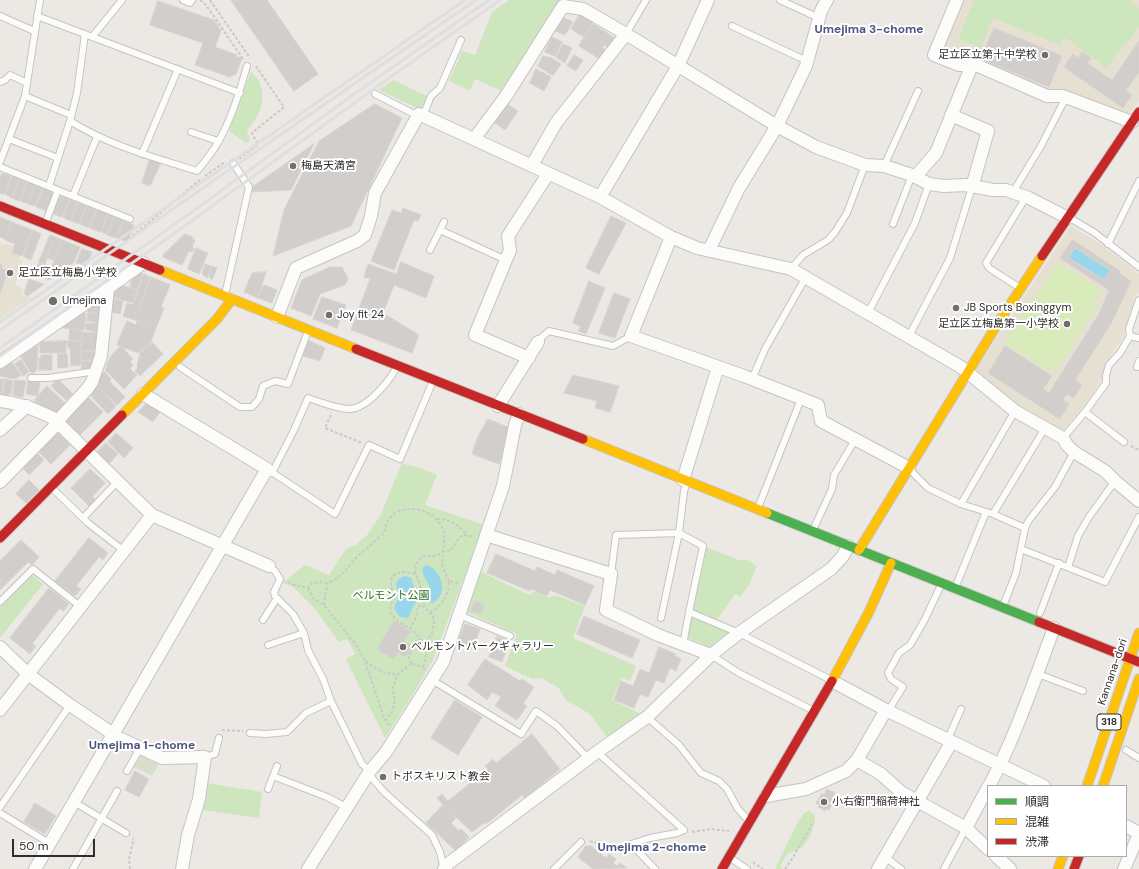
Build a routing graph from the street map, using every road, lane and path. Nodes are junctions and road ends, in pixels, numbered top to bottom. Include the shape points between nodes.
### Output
1 (40, 0) edge
2 (122, 0) edge
3 (183, 0) edge
4 (192, 0) edge
5 (200, 0) edge
6 (646, 0) edge
7 (708, 0) edge
8 (780, 0) edge
9 (827, 0) edge
10 (957, 0) edge
11 (0, 16) edge
12 (37, 16) junction
13 (819, 18) junction
14 (732, 26) dead end
15 (34, 31) junction
16 (626, 34) junction
17 (88, 36) junction
18 (461, 40) dead end
19 (807, 61) junction
20 (972, 65) junction
21 (247, 66) joint
22 (678, 66) junction
23 (178, 69) junction
24 (0, 82) edge
25 (27, 83) junction
26 (918, 91) dead end
27 (240, 93) junction
28 (375, 94) dead end
29 (25, 96) junction
30 (1066, 97) junction
31 (951, 115) junction
32 (421, 116) junction
33 (1136, 117) edge
34 (70, 118) junction
35 (777, 126) junction
36 (191, 132) dead end
37 (97, 137) junction
38 (9, 139) junction
39 (474, 139) junction
40 (218, 141) junction
41 (142, 154) junction
42 (58, 158) junction
43 (0, 162) edge
44 (233, 163) dead end
45 (865, 165) junction
46 (532, 166) junction
47 (884, 166) junction
48 (0, 167) edge
49 (548, 174) junction
50 (914, 176) junction
51 (1139, 181) edge
52 (929, 184) junction
53 (49, 186) junction
54 (972, 187) junction
55 (58, 190) junction
56 (1013, 192) junction
57 (73, 196) junction
58 (600, 197) junction
59 (1026, 197) junction
60 (0, 206) edge
61 (1068, 218) junction
62 (130, 219) dead end
63 (444, 222) dead end
64 (45, 224) junction
65 (893, 224) dead end
66 (440, 230) junction
67 (671, 238) junction
68 (1108, 244) junction
69 (430, 250) dead end
70 (709, 250) junction
71 (506, 260) junction
72 (143, 264) junction
73 (1139, 267) edge
74 (791, 269) junction
75 (806, 277) junction
76 (108, 288) junction
77 (1020, 288) junction
78 (228, 298) junction
79 (1139, 300) edge
80 (868, 313) junction
81 (277, 317) junction
82 (308, 330) junction
83 (630, 336) junction
84 (909, 336) junction
85 (1130, 336) junction
86 (1139, 338) edge
87 (538, 342) joint
88 (529, 358) junction
89 (0, 362) edge
90 (398, 366) junction
91 (718, 367) junction
92 (180, 368) dead end
93 (97, 371) junction
94 (968, 372) junction
95 (31, 378) dead end
96 (752, 379) junction
97 (433, 380) junction
98 (143, 394) junction
99 (801, 399) junction
100 (0, 401) edge
101 (27, 406) junction
102 (334, 406) junction
103 (498, 406) junction
104 (1015, 411) junction
105 (1085, 412) junction
106 (519, 414) junction
107 (58, 422) junction
108 (1045, 428) junction
109 (0, 430) edge
110 (1063, 438) junction
111 (855, 440) junction
112 (1124, 442) dead end
113 (369, 445) junction
114 (86, 451) junction
115 (1074, 452) junction
116 (909, 468) junction
117 (270, 471) junction
118 (118, 481) junction
119 (685, 481) junction
120 (1115, 481) junction
121 (0, 482) edge
122 (51, 487) junction
123 (1139, 501) edge
124 (961, 504) junction
125 (757, 510) junction
126 (986, 512) junction
127 (993, 514) junction
128 (152, 515) junction
129 (1139, 517) edge
130 (83, 518) junction
131 (436, 519) junction
132 (1025, 528) junction
133 (812, 532) junction
134 (679, 533) junction
135 (466, 534) junction
136 (481, 536) junction
137 (0, 538) edge
138 (222, 546) junction
139 (853, 548) junction
140 (1021, 549) junction
141 (124, 551) junction
142 (443, 552) junction
143 (891, 563) junction
144 (1059, 563) junction
145 (269, 566) joint
146 (1068, 567) junction
147 (415, 574) junction
148 (611, 574) junction
149 (449, 581) junction
150 (279, 582) junction
151 (327, 584) junction
152 (460, 584) dead end
153 (942, 584) junction
154 (308, 588) junction
155 (955, 589) junction
156 (277, 598) junction
157 (0, 602) edge
158 (424, 604) junction
159 (324, 605) junction
160 (81, 607) junction
161 (1002, 608) junction
162 (690, 612) junction
163 (430, 613) junction
164 (1040, 613) dead end
165 (459, 615) junction
166 (661, 618) dead end
167 (263, 620) dead end
168 (1054, 628) junction
169 (410, 629) junction
170 (304, 633) junction
171 (739, 633) junction
172 (1139, 633) edge
173 (510, 636) dead end
174 (419, 639) junction
175 (426, 644) junction
176 (268, 645) dead end
177 (683, 645) junction
178 (0, 647) edge
179 (711, 655) junction
180 (1135, 660) edge
181 (365, 661) junction
182 (412, 663) junction
183 (422, 668) junction
184 (28, 674) junction
185 (398, 674) junction
186 (1038, 674) junction
187 (430, 675) junction
188 (1139, 678) edge
189 (832, 681) junction
190 (1083, 691) dead end
191 (331, 701) junction
192 (70, 705) junction
193 (961, 709) dead end
194 (0, 710) edge
195 (887, 711) junction
196 (815, 712) junction
197 (647, 717) junction
198 (385, 721) junction
199 (391, 726) dead end
200 (250, 733) joint
201 (114, 735) junction
202 (219, 738) joint
203 (949, 742) junction
204 (140, 748) junction
205 (1126, 750) dead end
206 (592, 755) junction
207 (205, 757) junction
208 (1139, 758) edge
209 (857, 760) junction
210 (1000, 765) junction
211 (277, 766) dead end
212 (127, 771) dead end
213 (370, 771) junction
214 (273, 776) junction
215 (989, 785) edge
216 (1042, 785) edge
217 (1087, 785) edge
218 (1103, 785) edge
219 (268, 789) dead end
220 (987, 789) edge
221 (117, 791) dead end
222 (766, 796) junction
223 (918, 801) junction
224 (74, 802) junction
225 (0, 808) edge
226 (348, 808) junction
227 (0, 813) edge
228 (102, 818) junction
229 (814, 821) dead end
230 (750, 823) junction
231 (1127, 827) edge
232 (966, 828) junction
233 (684, 830) junction
234 (744, 832) junction
235 (126, 833) joint
236 (1138, 839) edge
237 (581, 842) joint
238 (49, 844) junction
239 (631, 844) junction
240 (987, 847) edge
241 (729, 857) junction
242 (885, 857) junction
243 (1063, 857) edge
244 (1079, 857) edge
245 (998, 860) edge
246 (35, 869) edge
247 (73, 869) edge
248 (130, 869) edge
249 (182, 869) edge
250 (308, 869) edge
251 (444, 869) edge
252 (554, 869) edge
253 (655, 869) edge
254 (722, 869) edge
255 (747, 869) edge
256 (784, 869) edge
257 (878, 869) edge
258 (901, 869) edge
259 (944, 869) edge
260 (1010, 869) edge
261 (1058, 869) edge
262 (1074, 869) edge
263 (1124, 869) edge

1 - 12 lane
2 - 17 lane
3 - 4 lane via 190,3
5 - 21 path
6 - 16 lane
7 - 22 street
8 - 13 lane
9 - 13 street
10 - 20 street via 934,55 960,65
11 - 15 lane
12 - 15 lane
12 - 17 lane
13 - 19 street
14 - 19 lane
15 - 25 lane
16 - 22 street
16 - 39 street via 583,9 563,6 506,96
16 - 46 street via 556,123
17 - 23 lane
17 - 34 lane
18 - 32 lane via 440,88 431,96
19 - 35 street
20 - 30 street via 1047,96
20 - 31 street
21 - 27 lane
22 - 35 street
22 - 58 street
23 - 27 lane
23 - 41 lane
24 - 25 lane via 10,75
25 - 29 lane
26 - 47 lane
27 - 40 lane
28 - 32 lane
29 - 34 lane
29 - 38 lane
30 - 33 street
30 - 56 lane via 1041,146
31 - 50 street via 936,153
31 - 54 street via 988,131
32 - 39 street
32 - 81 street via 375,193 365,235 296,268
33 - 61 street
34 - 37 lane
34 - 42 lane
35 - 45 street via 816,147
35 - 70 street via 739,188
36 - 40 lane
37 - 41 lane
37 - 57 lane
38 - 42 lane
38 - 43 lane
39 - 46 street
40 - 41 lane via 197,171
42 - 53 lane
44 - 78 lane via 249,187
45 - 47 street
45 - 74 lane via 847,213 835,232 828,240 803,255
46 - 49 street
47 - 50 street
48 - 53 lane
49 - 58 street
49 - 71 street via 508,236 510,250
50 - 52 street
50 - 65 lane
51 - 68 lane
52 - 54 street
52 - 80 lane via 915,223
53 - 55 lane
54 - 56 street
54 - 84 lane via 950,258
55 - 57 lane
55 - 64 lane
56 - 59 street
57 - 62 lane
58 - 67 street
59 - 61 street
59 - 77 lane via 986,263 989,268
60 - 64 street
61 - 68 lane via 1096,233
61 - 77 street
63 - 66 lane
64 - 72 street
66 - 69 lane
66 - 71 lane
67 - 70 street
67 - 83 street
68 - 73 lane
70 - 74 street
71 - 88 street via 475,335
72 - 76 street
72 - 78 street
74 - 75 street
75 - 80 street
75 - 96 lane via 765,349
76 - 89 street
76 - 93 street
77 - 94 street
78 - 81 street
78 - 98 street via 217,319
79 - 85 lane via 1129,329
80 - 84 street
81 - 82 street
82 - 90 street
82 - 92 lane via 288,384 275,381 263,386 259,399 252,406 240,407
83 - 87 lane via 613,346 549,331
83 - 91 street
84 - 94 street
85 - 86 lane
85 - 105 lane via 1109,365 1106,383
87 - 88 street
88 - 103 street
90 - 97 street
90 - 102 lane via 372,398 351,409
91 - 96 street
91 - 119 street
93 - 95 lane
93 - 107 street via 88,389
94 - 104 street
94 - 116 street
96 - 99 street
97 - 103 street
97 - 113 lane via 400,459
98 - 114 street
98 - 117 street
99 - 111 street via 818,405 821,421
99 - 125 lane
100 - 101 street
101 - 107 street
101 - 109 street
102 - 113 path via 326,428
102 - 117 lane via 308,398 294,430
103 - 106 street
104 - 108 street
104 - 124 lane
105 - 110 lane
105 - 112 lane
106 - 119 street
106 - 136 street via 503,486
107 - 114 street
107 - 121 street
108 - 110 street
108 - 127 lane
110 - 115 street
111 - 116 street
111 - 133 lane via 834,475 832,489
113 - 117 lane via 335,514
114 - 118 street
114 - 122 street
115 - 120 street via 1105,471
115 - 132 lane via 1055,487
116 - 124 lane via 928,488
116 - 139 street
117 - 138 street
118 - 128 street
118 - 130 lane
119 - 125 street
119 - 134 lane
120 - 123 street
120 - 146 lane via 1089,516 1078,536
122 - 130 lane
122 - 137 street
124 - 126 lane
125 - 133 street
126 - 127 lane
126 - 155 lane
127 - 132 lane
128 - 138 street
128 - 141 street
129 - 146 lane via 1105,582
130 - 141 lane
131 - 135 path via 451,521
131 - 142 path via 444,533
131 - 151 path via 426,512 412,508 398,512 388,520 383,534 343,573
132 - 140 lane
133 - 139 street
134 - 148 lane via 616,535
134 - 162 lane via 703,546
134 - 166 lane
135 - 136 path
135 - 142 path via 460,537 449,551
136 - 148 street
136 - 165 street
138 - 145 street
138 - 201 street
139 - 143 street
139 - 171 street via 831,569
140 - 144 lane
140 - 161 lane via 1016,573
141 - 160 street
142 - 147 path via 437,556 425,556 420,559 416,564
142 - 149 path via 442,566
143 - 153 street
143 - 189 street
144 - 146 lane
144 - 164 lane
145 - 150 lane via 275,571
147 - 158 path
147 - 169 path via 400,572 394,577 391,585 394,594 390,607 393,616
148 - 177 street via 606,610
149 - 152 path
149 - 163 path via 445,599
150 - 154 path
150 - 156 lane via 274,592
151 - 154 path via 312,583
151 - 159 path
153 - 155 street
153 - 195 lane via 910,644 899,653 888,672 891,679 903,687
154 - 159 path via 313,598
155 - 161 street
156 - 167 lane
156 - 170 lane via 293,614
157 - 160 lane via 33,569
158 - 163 path
158 - 169 path via 418,606
159 - 181 path via 348,634
160 - 184 street
161 - 168 street
162 - 171 lane
162 - 177 lane
163 - 175 path via 433,616 433,628
165 - 173 lane
165 - 187 street via 443,662
168 - 180 street
168 - 186 street
169 - 174 path
170 - 176 lane
170 - 191 lane via 308,650
171 - 179 street
171 - 189 lane
172 - 180 street, Kannana-dori / 318
174 - 175 path
174 - 182 path via 409,655
175 - 183 path
177 - 179 street
178 - 184 street
179 - 196 lane via 739,673
179 - 197 street
180 - 217 street, Kannana-dori / 318
181 - 185 path via 386,674
181 - 198 path
182 - 183 path
182 - 185 path
183 - 187 path
184 - 192 street
184 - 194 street
185 - 198 path via 392,689 395,700 393,710
186 - 190 lane
186 - 210 street
187 - 206 lane via 521,734 536,711
187 - 213 street via 386,752
188 - 218 street, 318
189 - 195 street
189 - 196 street
191 - 200 lane via 306,713 287,732
191 - 213 lane via 362,764
192 - 201 street
192 - 225 lane
193 - 203 lane
195 - 203 street
195 - 209 street
196 - 222 street
197 - 206 street
197 - 230 lane via 679,745 701,773 719,781 726,788
198 - 199 path
200 - 202 path via 241,730 221,730
201 - 204 street
201 - 224 street
202 - 207 lane via 215,754
203 - 210 street
203 - 223 street
204 - 207 street via 162,758
204 - 212 lane
205 - 208 lane
206 - 233 lane
206 - 251 street
207 - 249 street via 199,799 188,835
209 - 222 street via 846,771 806,789
209 - 223 street via 881,774 901,792
210 - 215 street
210 - 216 street
211 - 214 lane
213 - 226 street
213 - 251 lane via 372,778 384,792 432,835
214 - 219 lane
214 - 226 lane
220 - 232 street
221 - 228 lane
222 - 230 street
223 - 232 street
223 - 242 street
224 - 228 lane
224 - 238 street
226 - 250 street
227 - 238 lane
228 - 235 lane
228 - 247 lane
229 - 256 path
230 - 234 street
231 - 236 street
232 - 240 street
232 - 259 lane
233 - 234 path
233 - 239 lane
234 - 241 street
235 - 248 path via 132,836 133,842 129,859
236 - 263 street
237 - 239 path via 584,839 595,843 599,841 616,849
237 - 252 lane
238 - 246 street
239 - 253 lane
241 - 254 street
241 - 255 lane
242 - 257 street
242 - 258 lane
243 - 261 street
244 - 262 street
245 - 260 street

